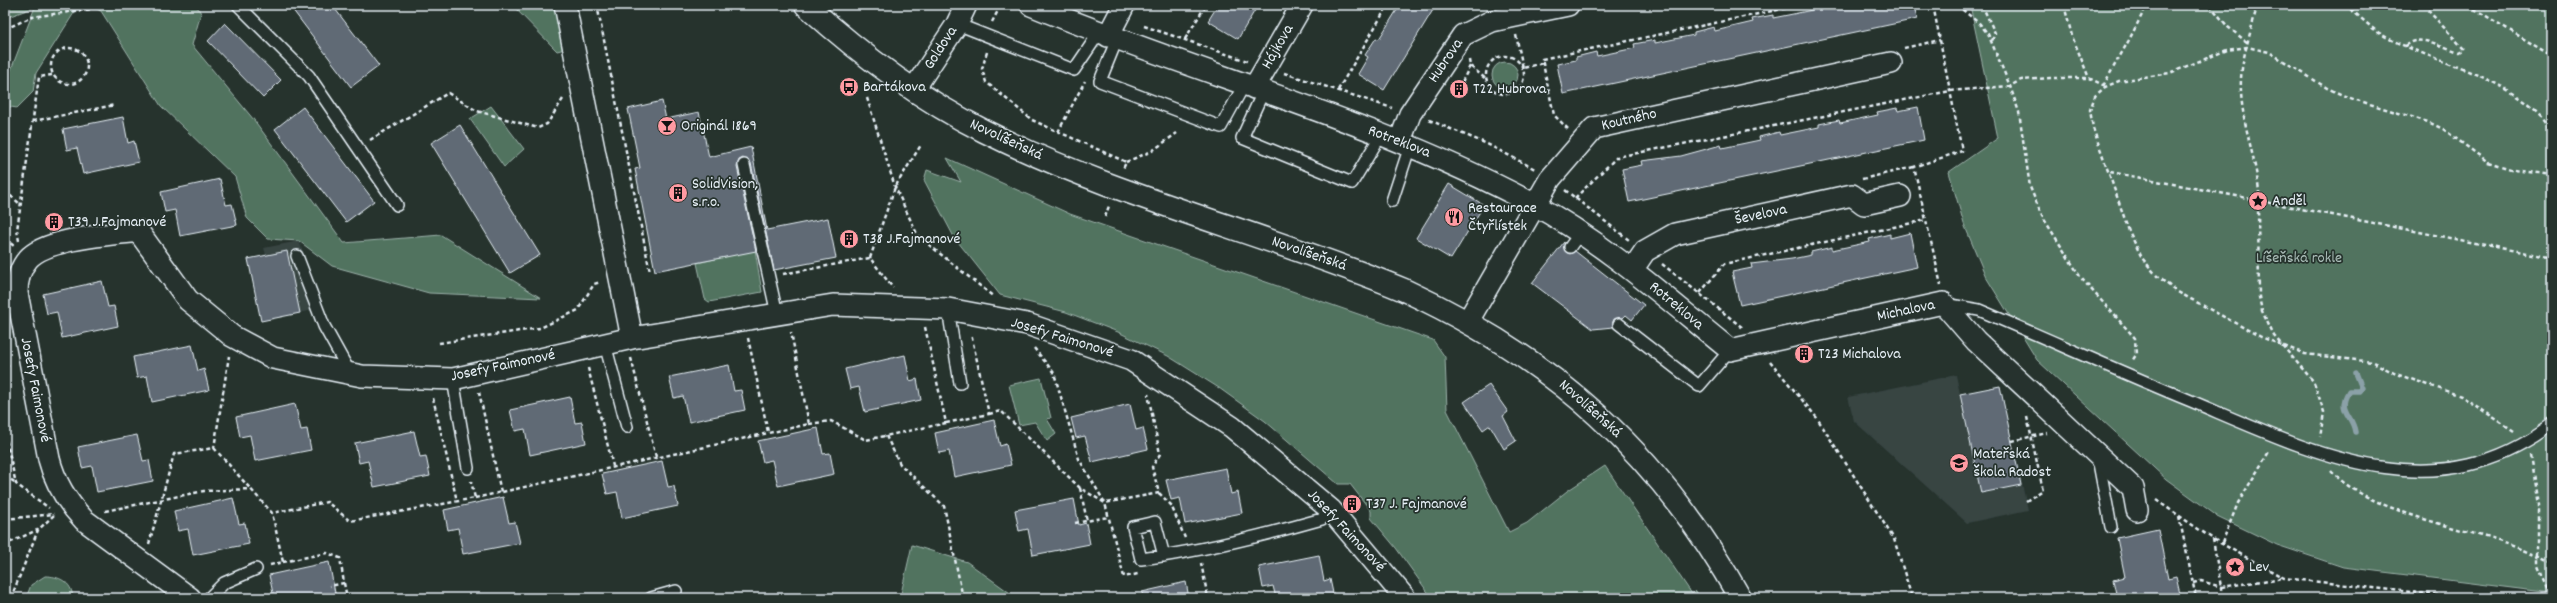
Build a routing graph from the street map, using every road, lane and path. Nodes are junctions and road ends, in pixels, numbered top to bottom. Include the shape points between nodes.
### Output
1 (238, 5) edge
2 (565, 5) edge
3 (596, 5) edge
4 (806, 5) edge
5 (966, 5) edge
6 (1031, 5) edge
7 (1124, 5) edge
8 (1206, 5) edge
9 (1302, 5) edge
10 (1388, 5) edge
11 (1568, 5) edge
12 (1801, 5) edge
13 (1933, 5) edge
14 (1957, 5) edge
15 (1982, 5) edge
16 (2064, 5) edge
17 (2147, 5) edge
18 (2210, 5) edge
19 (2255, 5) edge
20 (2259, 5) edge
21 (2345, 5) edge
22 (2423, 5) edge
23 (2468, 5) edge
24 (91, 9) dead end
25 (2255, 14) junction
26 (1512, 17) junction
27 (957, 24) junction
28 (5, 29) edge
29 (1108, 36) junction
30 (1185, 39) dead end
31 (1991, 41) junction
32 (2248, 43) junction
33 (2405, 46) junction
34 (2247, 47) junction
35 (982, 49) dead end
36 (2552, 56) edge
37 (1891, 62) dead end
38 (1543, 64) junction
39 (1470, 66) dead end
40 (1523, 68) junction
41 (52, 75) junction
42 (1086, 77) dead end
43 (2089, 78) junction
44 (1462, 82) dead end
45 (580, 85) junction
46 (2103, 85) junction
47 (2010, 86) junction
48 (1254, 88) junction
49 (914, 89) junction
50 (1338, 90) dead end
51 (1950, 91) junction
52 (2099, 91) junction
53 (867, 98) dead end
54 (115, 105) dead end
55 (1014, 105) dead end
56 (33, 122) junction
57 (1570, 130) dead end
58 (2552, 131) edge
59 (1058, 132) dead end
60 (1177, 133) dead end
61 (1397, 141) junction
62 (921, 145) dead end
63 (359, 149) junction
64 (1126, 162) dead end
65 (744, 165) dead end
66 (2110, 172) junction
67 (2552, 175) edge
68 (895, 187) junction
69 (5, 191) edge
70 (2259, 193) junction
71 (1900, 196) dead end
72 (1576, 198) dead end
73 (2252, 200) junction
74 (1392, 201) dead end
75 (2266, 202) junction
76 (21, 204) junction
77 (397, 205) dead end
78 (1535, 205) junction
79 (2258, 207) junction
80 (1926, 220) junction
81 (19, 243) dead end
82 (297, 256) dead end
83 (870, 258) junction
84 (2552, 258) edge
85 (1632, 270) junction
86 (650, 272) dead end
87 (619, 277) junction
88 (769, 277) junction
89 (1700, 293) dead end
90 (1943, 303) junction
91 (907, 308) junction
92 (777, 314) junction
93 (948, 316) junction
94 (989, 317) junction
95 (1468, 321) junction
96 (1618, 324) dead end
97 (791, 331) dead end
98 (232, 336) junction
99 (747, 336) dead end
100 (632, 338) junction
101 (439, 343) dead end
102 (605, 344) junction
103 (1756, 344) junction
104 (1037, 345) dead end
105 (2285, 348) junction
106 (1730, 350) junction
107 (586, 361) dead end
108 (2123, 373) junction
109 (356, 375) junction
110 (960, 383) dead end
111 (454, 385) junction
112 (1153, 392) dead end
113 (989, 414) dead end
114 (2027, 414) dead end
115 (809, 424) junction
116 (2552, 425) edge
117 (627, 427) dead end
118 (2070, 428) junction
119 (768, 432) junction
120 (5, 434) edge
121 (886, 436) junction
122 (2032, 437) junction
123 (2012, 441) dead end
124 (2526, 444) junction
125 (2274, 445) dead end
126 (214, 448) junction
127 (2097, 454) junction
128 (2318, 454) junction
129 (2532, 459) dead end
130 (613, 466) junction
131 (468, 468) joint
132 (5, 476) edge
133 (16, 484) junction
134 (1080, 488) junction
135 (250, 489) junction
136 (501, 492) junction
137 (1159, 494) junction
138 (475, 498) junction
139 (160, 500) junction
140 (457, 501) junction
141 (2026, 501) dead end
142 (1105, 503) junction
143 (2145, 504) joint
144 (63, 510) junction
145 (1331, 510) junction
146 (104, 511) dead end
147 (272, 513) junction
148 (2179, 515) junction
149 (1108, 517) dead end
150 (5, 520) edge
151 (1087, 521) junction
152 (1075, 523) dead end
153 (2111, 527) dead end
154 (38, 530) junction
155 (2213, 539) junction
156 (2222, 543) junction
157 (148, 552) dead end
158 (1190, 552) junction
159 (5, 555) edge
160 (1164, 556) dead end
161 (2537, 557) junction
162 (283, 562) junction
163 (2552, 564) edge
164 (256, 569) joint
165 (2284, 578) junction
166 (344, 583) junction
167 (2193, 583) junction
168 (330, 586) dead end
169 (2221, 587) junction
170 (676, 591) dead end
171 (11, 598) edge
172 (190, 598) edge
173 (209, 598) edge
174 (347, 598) edge
175 (651, 598) edge
176 (963, 598) edge
177 (1405, 598) edge
178 (1740, 598) edge
179 (1912, 598) edge
180 (2196, 598) edge
181 (2222, 598) edge
182 (2464, 598) edge
183 (2552, 598) edge

1 - 63 lane via 309,76
2 - 45 street
3 - 86 path
4 - 49 street, Novolíšeňská
5 - 27 street, Goldova
6 - 29 street, Rotreklova
7 - 29 street
8 - 30 path
9 - 48 street, Hájkova
10 - 50 path
11 - 26 street, Hubrova
12 - 38 path via 1542,59
13 - 51 path
14 - 31 path via 1980,24
15 - 31 path via 1995,33
16 - 43 path via 2072,36
17 - 46 path
18 - 32 path via 2228,27
19 - 25 path
20 - 25 path
21 - 33 path via 2385,37
22 - 33 path via 2464,49 2459,52 2417,39
23 - 36 path
24 - 28 path via 32,17
25 - 32 path
26 - 40 path
26 - 61 street, Hubrova via 1492,21 1463,35 1410,114
27 - 29 lane via 1074,70
27 - 49 street, Goldova
29 - 48 street, Rotreklova
29 - 48 lane via 1100,82 1221,127
31 - 47 path
32 - 34 path
33 - 58 path via 2498,86 2541,115
34 - 52 path via 2227,50 2170,73 2118,81
34 - 67 path via 2269,52 2327,88 2347,97 2443,129 2488,162 2514,170
34 - 70 path via 2240,78 2241,96
35 - 55 path via 988,52 982,69 986,82
37 - 78 street, Koutného via 1594,128 1550,179
38 - 40 path
38 - 57 path via 1554,115
39 - 44 path
40 - 40 path via 1524,80 1512,93 1499,93 1487,80 1488,68 1496,58 1508,56 1520,62
41 - 41 path via 62,84 76,84 84,78 88,62 81,51 70,47 58,51 51,62
41 - 56 path via 39,77
42 - 59 path
43 - 46 path
43 - 47 path via 2021,80
45 - 63 path via 568,91 543,127 531,128 477,111 448,93 381,132
45 - 87 street
46 - 52 path
47 - 51 path
47 - 108 path via 2019,112 2030,187 2042,216 2081,278 2135,338 2136,356
48 - 61 street, Rotreklova
48 - 61 lane via 1242,138 1352,183
49 - 95 street, Novolíšeňská via 960,118 1029,152 1115,186 1368,275
51 - 72 path via 1617,157
51 - 80 path via 1962,151 1914,167
52 - 66 path via 2090,110 2090,118
53 - 68 path
54 - 56 path
56 - 76 path
60 - 64 path via 1152,151
61 - 74 lane
61 - 78 street, Rotreklova via 1455,164
62 - 68 path
63 - 77 lane
65 - 88 lane
66 - 73 path
66 - 105 path via 2134,244 2158,276 2191,301
68 - 83 path
68 - 94 path via 918,236 994,297
69 - 76 path
70 - 73 path
70 - 75 path via 2264,196
71 - 85 street, Ševelova via 1864,204 1852,195 1675,234 1645,251
73 - 79 path
75 - 79 path
75 - 84 path
76 - 81 path via 17,230
78 - 85 street, Rotreklova via 1575,240
78 - 95 street, Koutného
79 - 105 path via 2259,297 2269,326
80 - 89 path via 1724,264
80 - 90 path via 1944,295
82 - 109 lane via 324,326
83 - 88 path
83 - 91 path
85 - 106 street, Rotreklova
87 - 100 street
87 - 101 path via 594,284 578,310 540,328
88 - 92 lane
90 - 103 street, Michalova
90 - 108 lane via 1979,310
90 - 118 street, Michalova via 1976,341
91 - 92 street, Josefy Faimonové via 833,304
91 - 93 street, Josefy Faimonové
92 - 100 street, Josefy Faimonové
93 - 94 street, Josefy Faimonové
93 - 110 lane
93 - 121 path via 923,321 946,423
94 - 145 street, Josefy Faimonové via 1027,324 1131,360 1232,427
95 - 178 street, Novolíšeňská via 1562,382 1620,436 1685,512
96 - 106 lane via 1699,386
97 - 115 path
98 - 109 street, Josefy Faimonové via 273,358
98 - 126 path
98 - 144 street, Josefy Faimonové via 188,300 138,231 49,247 29,258 20,271 17,282 20,312 52,471
99 - 119 path
100 - 102 street, Josefy Faimonové
102 - 111 street, Josefy Faimonové
102 - 117 lane
103 - 106 street, Michalova
103 - 179 path via 1817,418 1894,539
104 - 142 path via 1030,343 1054,373 1078,459
105 - 124 path via 2322,357 2372,362 2396,374 2442,388 2481,407 2509,426
105 - 128 path via 2314,382 2320,395 2324,412
107 - 130 path
108 - 128 lane
109 - 111 street, Josefy Faimonové
111 - 131 lane
111 - 136 path via 478,385
111 - 140 path via 432,392
112 - 137 path via 1146,388 1160,454 1152,467
113 - 134 path via 1001,411
114 - 122 path
115 - 119 path
115 - 121 path via 831,421 866,440
116 - 124 lane
118 - 122 path
118 - 127 street, Michalova
119 - 130 path
120 - 133 path
121 - 176 path via 900,464 944,506
122 - 123 path
122 - 141 path via 2043,490
124 - 128 lane via 2469,465 2421,471 2384,468
125 - 156 path via 2264,456 2238,503
126 - 135 path
126 - 139 path via 174,454
127 - 143 street, Michalova via 2133,488
127 - 153 lane
128 - 161 path via 2335,476 2364,494 2399,510 2511,545
129 - 161 path via 2538,506
130 - 136 path via 554,482
131 - 138 path
132 - 133 path
133 - 144 path
134 - 142 path
134 - 151 path
135 - 139 path via 204,491
135 - 147 path
136 - 138 path
137 - 142 path
137 - 158 path via 1171,505
138 - 140 path
139 - 146 path
139 - 157 path
140 - 147 path via 350,521 327,502
143 - 148 path
144 - 150 path
144 - 154 path
144 - 172 street, Josefy Faimonové via 84,520
145 - 158 lane via 1322,519 1236,543
145 - 177 street, Josefy Faimonové
147 - 162 path
148 - 155 path
148 - 167 path
149 - 151 path
151 - 152 path
154 - 159 path via 9,543
154 - 171 path
155 - 156 path
155 - 169 path
156 - 165 path
158 - 160 lane
161 - 163 path
161 - 183 path via 2538,566
162 - 164 path
162 - 166 path via 328,553 340,558
164 - 173 lane via 224,583
165 - 169 path
165 - 182 path
166 - 168 path
166 - 174 path
167 - 169 path via 2201,581
167 - 180 path
169 - 181 path
170 - 175 lane

